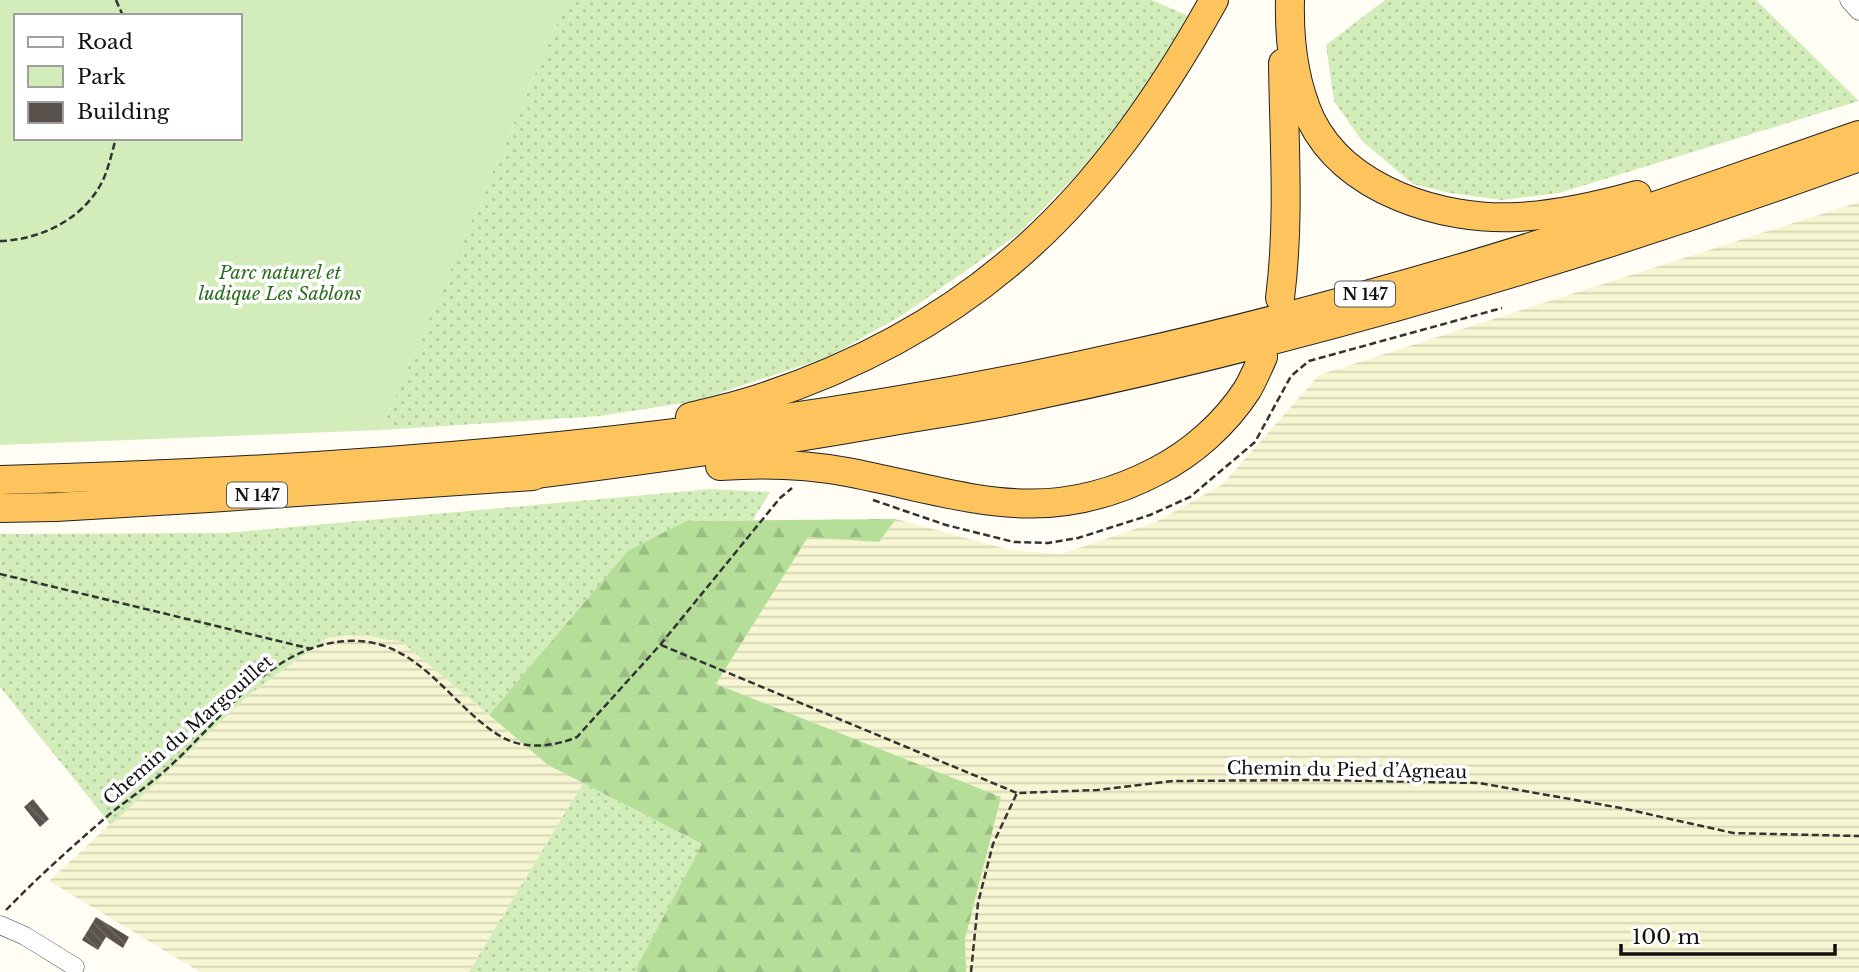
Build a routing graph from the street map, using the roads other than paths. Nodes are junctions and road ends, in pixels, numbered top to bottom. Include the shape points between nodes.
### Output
1 (1214, 0) edge
2 (1281, 0) edge
3 (1290, 0) edge
4 (1849, 0) edge
5 (1859, 11) edge
6 (1859, 134) edge
7 (1859, 157) edge
8 (1280, 298) dead end
9 (1263, 357) dead end
10 (511, 464) junction
11 (0, 480) edge
12 (0, 508) edge
13 (0, 925) edge
14 (75, 967) dead end

1 - 10 highway via 1148,109 1112,157 1068,208 982,287 881,349 824,375 760,399 684,419 572,437
2 - 8 highway via 1287,212
3 - 6 highway via 1293,57 1301,92 1327,143 1374,185 1436,210 1515,217 1558,213
4 - 5 street
6 - 10 highway, N 147 via 1451,271 1128,355
7 - 10 highway, N 147 via 1564,258 1283,338 1137,374 1018,399 657,459
9 - 10 highway via 1248,389 1196,446 1168,466 1121,488 1060,503 985,502 802,466 750,464 617,474
10 - 11 highway, N 147
10 - 12 highway, N 147 via 195,499
13 - 14 street

